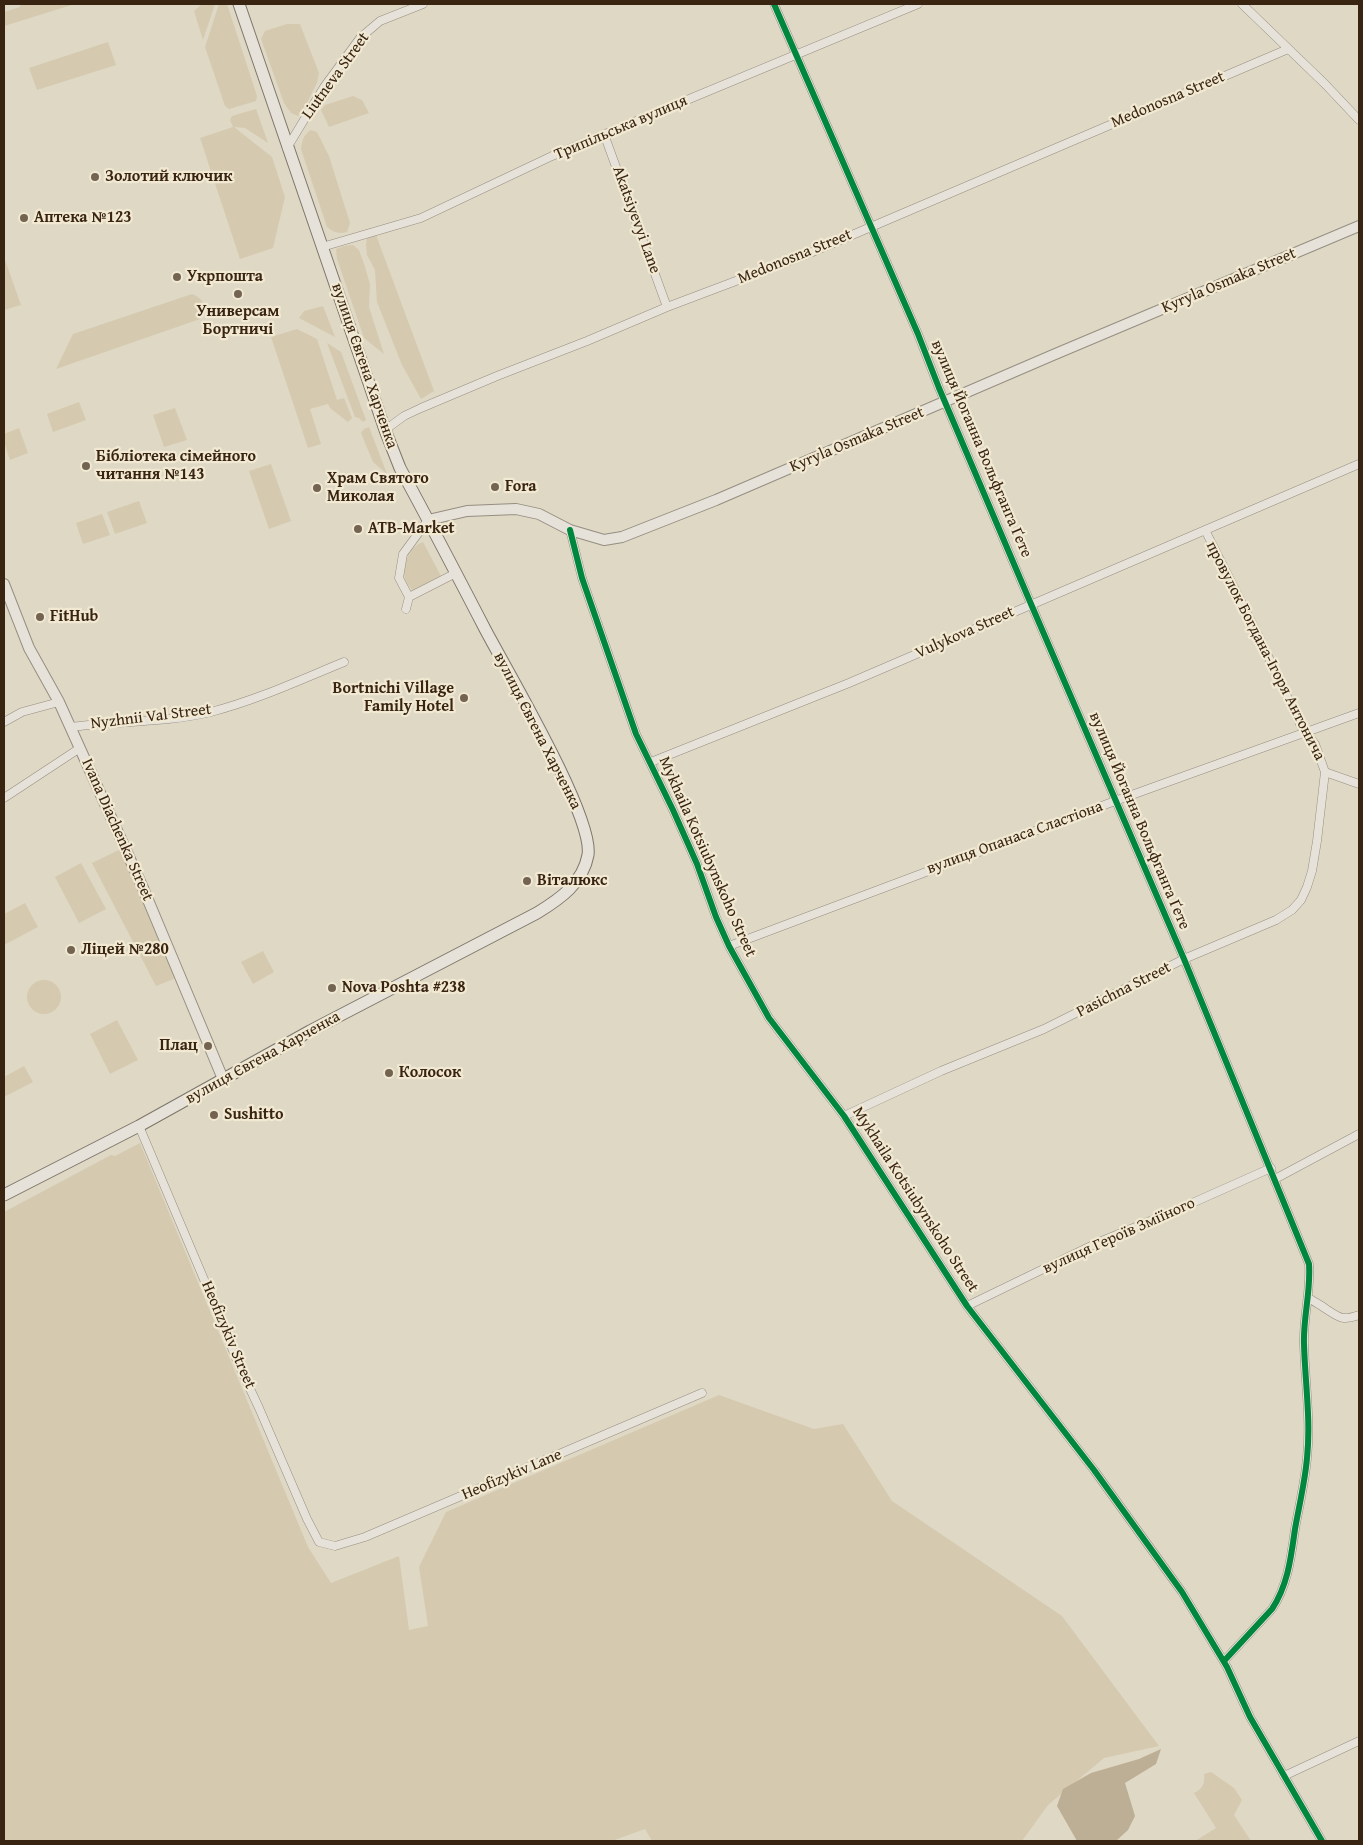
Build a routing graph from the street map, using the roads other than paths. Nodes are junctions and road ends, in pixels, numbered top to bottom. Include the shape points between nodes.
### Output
1 (239, 4) edge
2 (422, 4) edge
3 (774, 4) edge
4 (918, 4) edge
5 (1242, 4) edge
6 (1288, 49) junction
7 (796, 55) junction
8 (1359, 120) edge
9 (604, 134) junction
10 (287, 148) junction
11 (1359, 226) edge
12 (871, 227) junction
13 (322, 247) junction
14 (667, 307) junction
15 (946, 403) junction
16 (385, 430) junction
17 (1359, 464) edge
18 (428, 520) junction
19 (570, 530) junction
20 (1205, 530) junction
21 (456, 573) junction
22 (4, 584) edge
23 (409, 597) junction
24 (1031, 604) junction
25 (406, 609) dead end
26 (344, 662) dead end
27 (59, 702) junction
28 (1359, 713) edge
29 (4, 722) edge
30 (70, 727) junction
31 (1307, 732) junction
32 (80, 748) junction
33 (650, 762) junction
34 (1325, 772) junction
35 (1359, 784) edge
36 (4, 798) edge
37 (1115, 801) junction
38 (729, 946) junction
39 (1184, 959) junction
40 (223, 1079) junction
41 (844, 1116) junction
42 (138, 1126) junction
43 (1359, 1134) edge
44 (1271, 1168) junction
45 (1276, 1179) junction
46 (4, 1196) edge
47 (1309, 1298) junction
48 (967, 1306) junction
49 (1359, 1314) edge
50 (702, 1393) dead end
51 (320, 1542) joint
52 (1224, 1661) junction
53 (1359, 1741) edge
54 (1284, 1776) junction
55 (1322, 1841) edge

1 - 10 main road, вулиця Євгена Харченка
2 - 10 street, Liutneva Street via 380,21 360,38 324,87
3 - 7 street, вулиця Йоганна Вольфганга Ґете
4 - 7 street, Трипільська вулиця
5 - 6 street
6 - 8 street
6 - 12 street, Medonosna Street
7 - 9 street, Трипільська вулиця
7 - 12 street, вулиця Йоганна Вольфганга Ґете
9 - 13 street, Трипільська вулиця via 421,218
9 - 14 street, Akatsiyevyi Lane
10 - 13 main road, вулиця Євгена Харченка
11 - 15 street, Kyryla Osmaka Street
12 - 14 street, Medonosna Street
12 - 15 street, вулиця Йоганна Вольфганга Ґете
13 - 16 main road, вулиця Євгена Харченка
14 - 16 street, Medonosna Street via 421,408
15 - 19 street, Kyryla Osmaka Street via 622,537 604,540
15 - 24 street, вулиця Йоганна Вольфганга Ґете
16 - 18 main road, вулиця Євгена Харченка via 400,468
17 - 20 street, Vulykova Street
18 - 19 street, Kyryla Osmaka Street via 467,511 516,509 539,514
18 - 21 main road, вулиця Євгена Харченка
18 - 23 street via 403,554 399,578
19 - 33 street, Mykhaila Kotsiubynskoho Street via 582,578 636,734
20 - 24 street, Vulykova Street
20 - 31 street, провулок Богдана-Ігоря Антонича via 1301,726
21 - 23 street
21 - 40 main road, вулиця Євгена Харченка via 559,768 582,822 588,840 588,855 579,876 570,890 537,913
22 - 27 street, Ivana Diachenka Street via 29,648
23 - 25 street
24 - 33 street, Vulykova Street via 849,683
24 - 37 street, вулиця Йоганна Вольфганга Ґете
26 - 30 street, Nyzhnii Val Street via 274,691 210,712
27 - 29 street via 22,712
27 - 30 street, Ivana Diachenka Street
28 - 31 street, вулиця Опанаса Сластіона
30 - 32 street, Ivana Diachenka Street
31 - 34 street, провулок Богдана-Ігоря Антонича
31 - 37 street, вулиця Опанаса Сластіона
32 - 36 street
32 - 40 street, Ivana Diachenka Street
33 - 38 street, Mykhaila Kotsiubynskoho Street via 697,864
34 - 35 street
34 - 39 street, Pasichna Street via 1312,871 1301,900 1276,920
37 - 38 street, вулиця Опанаса Сластіона
37 - 39 street, вулиця Йоганна Вольфганга Ґете
38 - 41 street, Mykhaila Kotsiubynskoho Street via 769,1018
39 - 41 street, Pasichna Street via 1044,1029 941,1071
39 - 44 street, вулиця Йоганна Вольфганга Ґете
40 - 42 main road, вулиця Євгена Харченка
41 - 48 street, Mykhaila Kotsiubynskoho Street
42 - 46 main road, вулиця Євгена Харченка
42 - 51 street, Heofizykiv Street via 306,1519
43 - 45 street
44 - 45 street, вулиця Йоганна Вольфганга Ґете
44 - 48 street, вулиця Героїв Зміїного via 1097,1243
45 - 47 street, вулиця Йоганна Вольфганга Ґете via 1309,1264
47 - 49 street via 1342,1319
47 - 52 street, вулиця Йоганна Вольфганга Ґете via 1304,1327 1307,1458 1286,1581 1272,1609
48 - 52 street, Mykhaila Kotsiubynskoho Street via 1105,1485 1182,1592
50 - 51 street, Heofizykiv Lane via 365,1537 335,1546
52 - 54 street, Mykhaila Kotsiubynskoho Street via 1250,1718
53 - 54 street
54 - 55 street, Mykhaila Kotsiubynskoho Street

